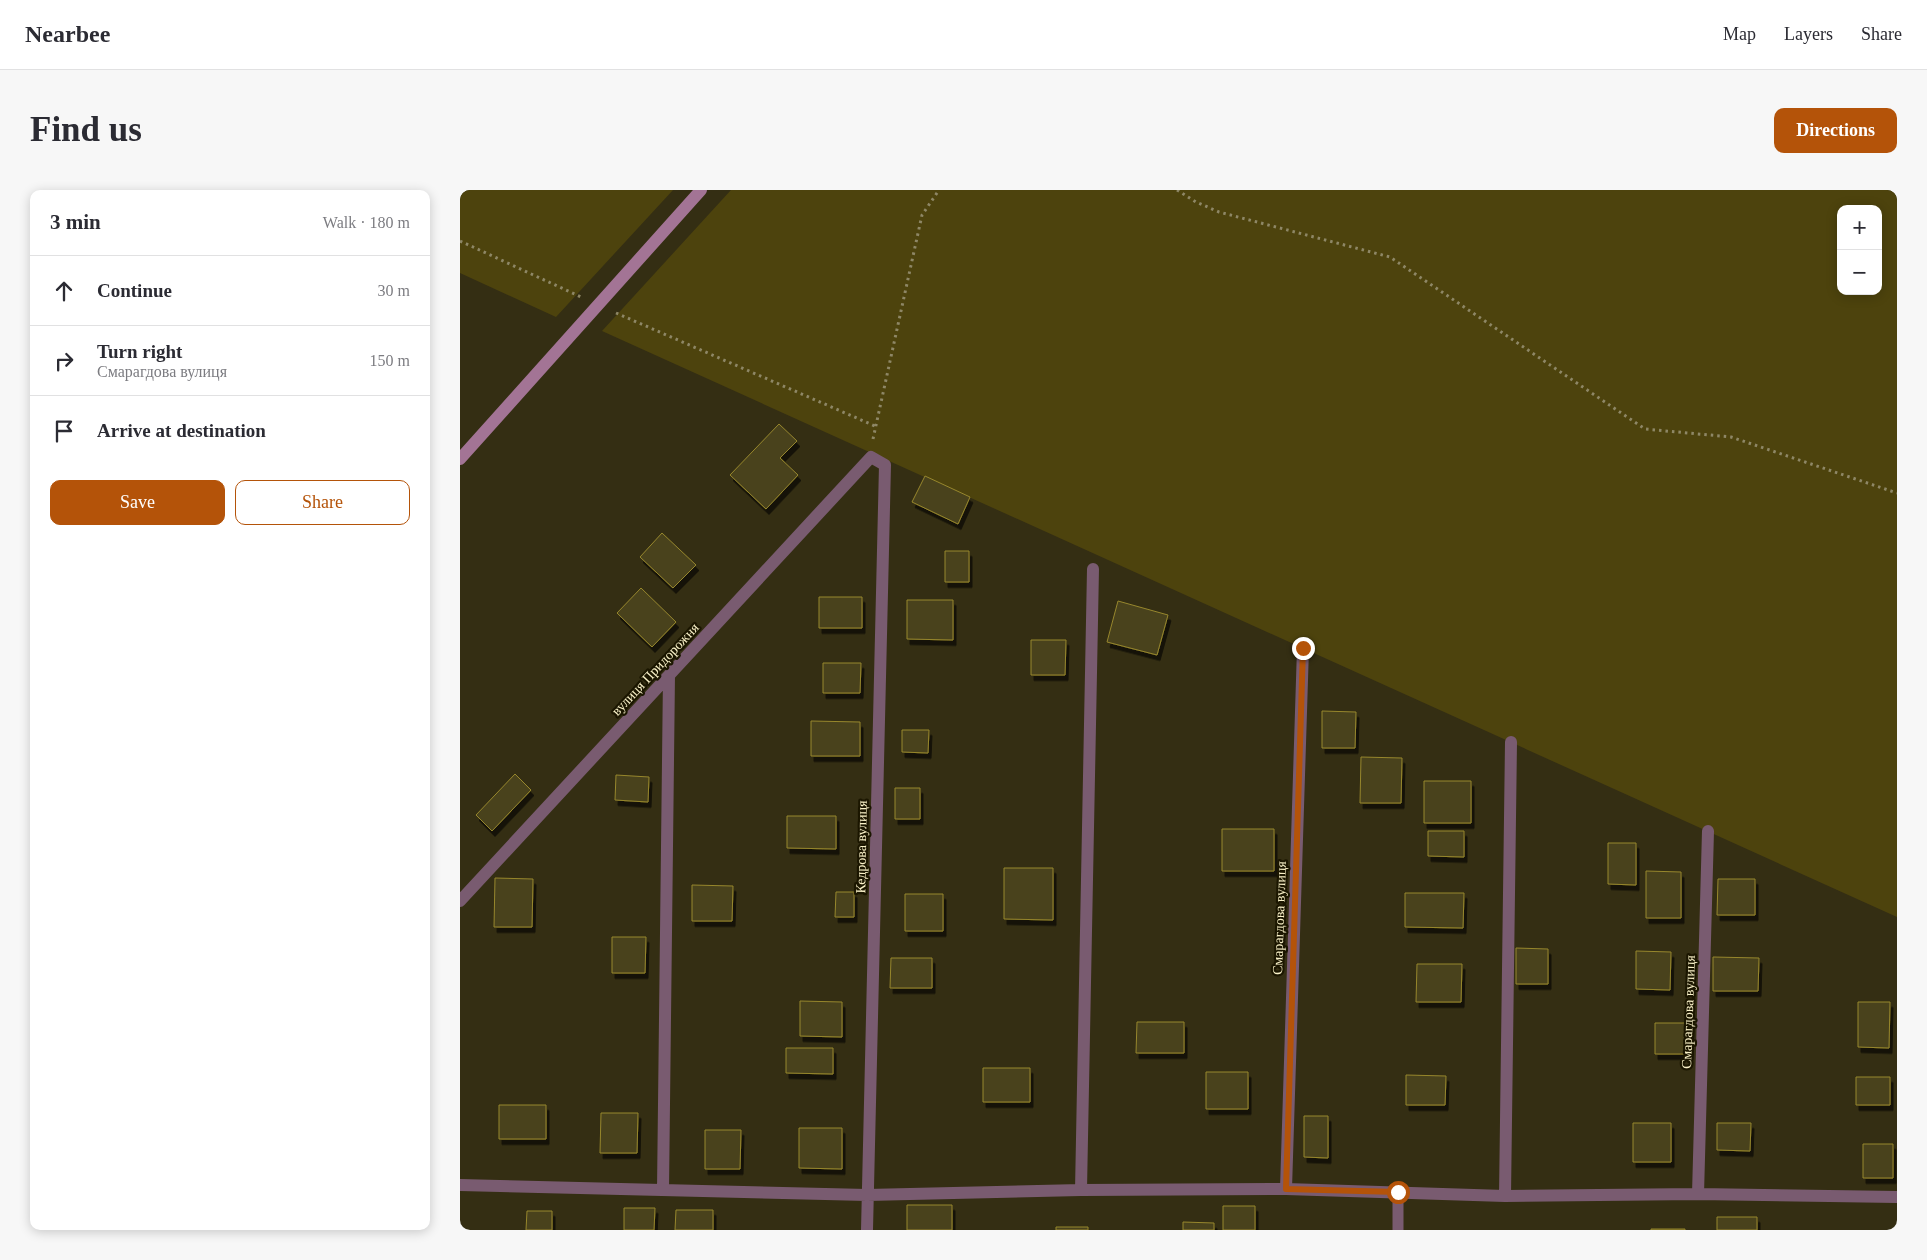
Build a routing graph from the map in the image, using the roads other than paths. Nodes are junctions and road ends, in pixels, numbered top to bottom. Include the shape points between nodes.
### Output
1 (701, 190) edge
2 (460, 459) edge
3 (885, 465) joint
4 (1093, 569) dead end
5 (1303, 648) dead end
6 (669, 676) junction
7 (1511, 742) dead end
8 (1708, 831) dead end
9 (460, 901) edge
10 (460, 1185) edge
11 (1286, 1189) junction
12 (663, 1190) junction
13 (1081, 1190) junction
14 (1398, 1192) junction
15 (1698, 1194) junction
16 (867, 1195) junction
17 (1505, 1196) junction
18 (1897, 1197) edge
19 (867, 1230) edge
20 (1398, 1230) edge

1 - 2 main road
3 - 6 street, вулиця Придорожня via 871,457
3 - 16 street, Кедрова вулиця
4 - 13 street
5 - 11 street, Смарагдова вулиця
6 - 9 street, вулиця Придорожня
6 - 12 street
7 - 17 street
8 - 15 street, Смарагдова вулиця
10 - 12 street
11 - 13 street
11 - 14 street
12 - 16 street
13 - 16 street
14 - 17 street
14 - 20 lane
15 - 17 street
15 - 18 street
16 - 19 street, Кедрова вулиця

